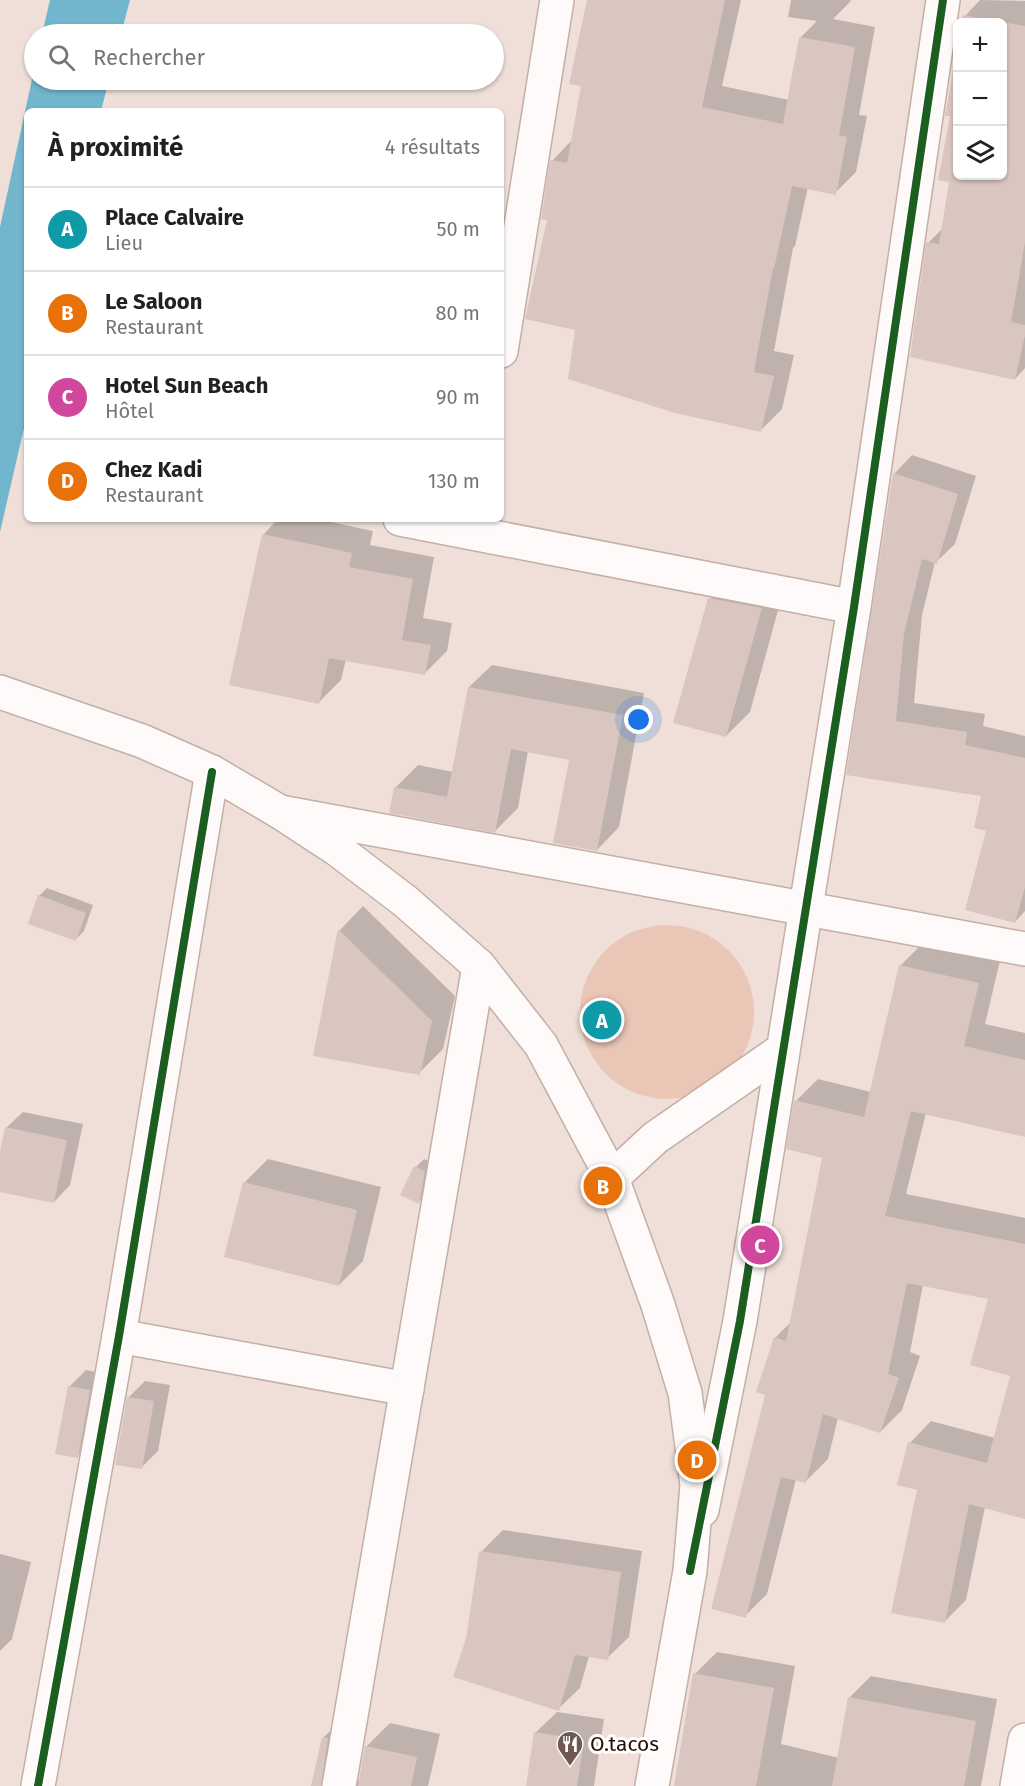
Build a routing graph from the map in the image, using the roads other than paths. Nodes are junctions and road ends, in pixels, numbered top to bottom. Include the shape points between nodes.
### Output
1 (557, 0) edge
2 (943, 0) edge
3 (504, 332) edge
4 (431, 522) edge
5 (473, 526) edge
6 (854, 607) junction
7 (0, 692) edge
8 (212, 772) junction
9 (280, 812) junction
10 (805, 909) junction
11 (1025, 949) edge
12 (479, 966) junction
13 (782, 1050) junction
14 (612, 1178) junction
15 (118, 1336) junction
16 (407, 1389) junction
17 (690, 1571) junction
18 (1025, 1740) edge
19 (38, 1786) edge
20 (339, 1786) edge
21 (652, 1786) edge
22 (1017, 1786) edge

1 - 3 street
2 - 6 street
4 - 5 street
5 - 6 street
6 - 10 street
7 - 8 street via 142,741
8 - 9 street
8 - 15 street
9 - 10 street
9 - 12 street via 405,901
10 - 11 street
10 - 13 street
12 - 14 street via 541,1045
12 - 16 street
13 - 14 street via 655,1138
13 - 17 street via 740,1321
14 - 17 street via 685,1393 697,1485
15 - 16 street
15 - 19 street
16 - 20 street
17 - 21 street
18 - 22 street

